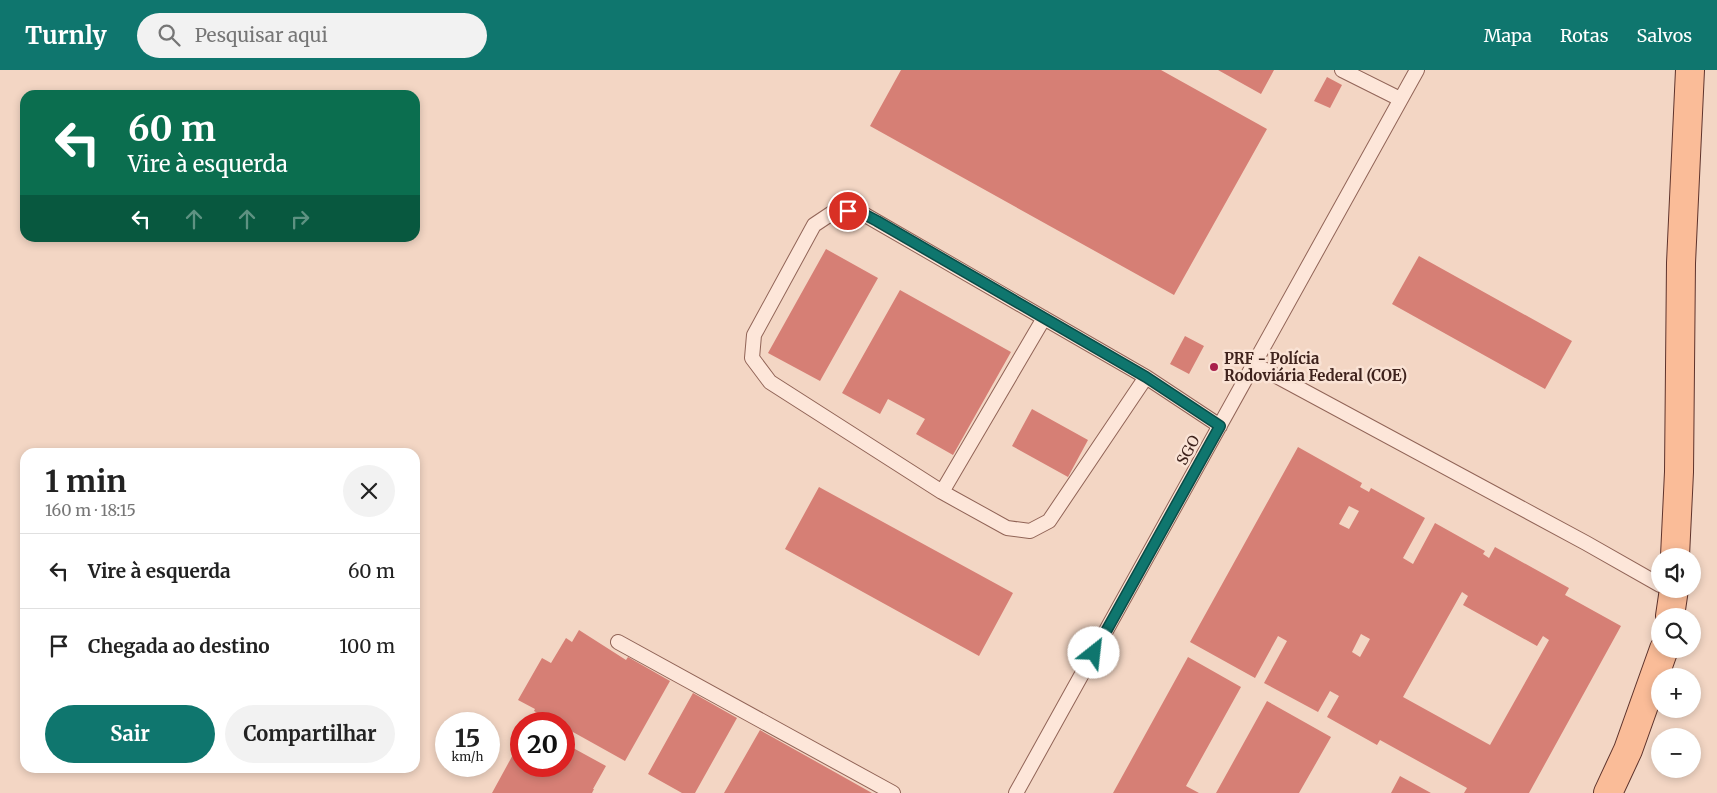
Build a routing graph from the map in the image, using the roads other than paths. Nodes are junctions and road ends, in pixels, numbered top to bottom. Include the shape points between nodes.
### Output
1 (1342, 70) edge
2 (1416, 70) edge
3 (1690, 70) edge
4 (1400, 99) junction
5 (1044, 318) junction
6 (1254, 364) junction
7 (1146, 377) junction
8 (1220, 426) junction
9 (942, 492) junction
10 (1675, 548) edge
11 (1651, 583) edge
12 (618, 642) dead end
13 (1661, 658) edge
14 (1628, 750) junction
15 (893, 793) edge
16 (1016, 793) edge
17 (1608, 793) edge
18 (1628, 793) edge

1 - 4 lane
2 - 4 lane, SGO
3 - 10 main road via 1681,263
4 - 6 lane, SGO
5 - 7 lane
5 - 9 lane
5 - 9 lane via 860,212 835,211 814,225 754,336 752,358 770,382
6 - 8 lane, SGO
6 - 11 lane via 1586,543
7 - 8 lane
7 - 9 lane via 1049,521 1030,531 1007,528
8 - 16 lane, SGO
12 - 15 lane
13 - 14 main road
14 - 17 main road
14 - 18 main road

